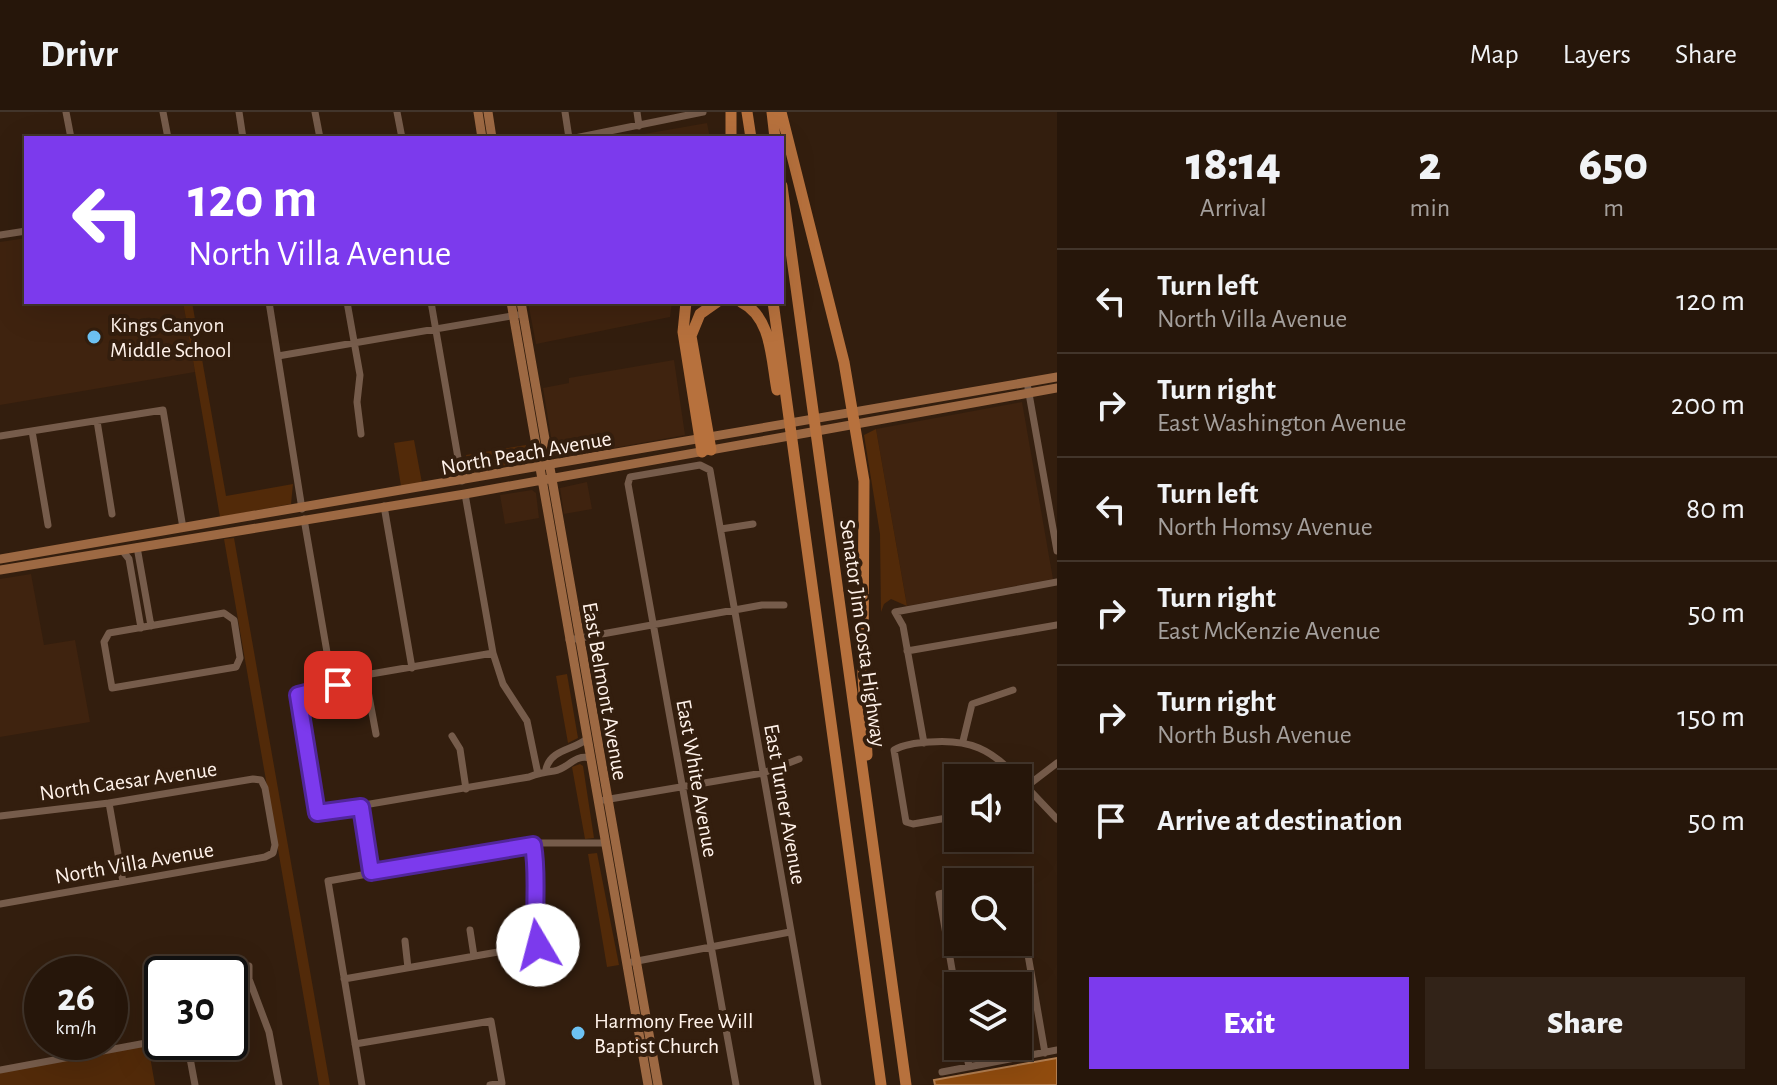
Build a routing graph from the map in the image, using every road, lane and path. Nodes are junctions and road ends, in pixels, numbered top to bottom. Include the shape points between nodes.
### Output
1 (66, 112) edge
2 (163, 112) edge
3 (239, 112) edge
4 (315, 112) edge
5 (397, 112) edge
6 (478, 112) edge
7 (488, 112) edge
8 (565, 112) edge
9 (637, 112) edge
10 (703, 112) edge
11 (731, 112) edge
12 (747, 112) edge
13 (772, 112) edge
14 (781, 112) edge
15 (639, 126) junction
16 (71, 136) edge
17 (168, 136) edge
18 (243, 136) edge
19 (320, 136) edge
20 (402, 136) edge
21 (482, 136) edge
22 (492, 136) edge
23 (569, 136) edge
24 (586, 136) edge
25 (731, 136) edge
26 (751, 136) edge
27 (775, 136) edge
28 (784, 200) edge
29 (24, 231) edge
30 (0, 235) edge
31 (269, 304) edge
32 (347, 304) edge
33 (431, 304) edge
34 (512, 304) edge
35 (521, 304) edge
36 (686, 304) edge
37 (714, 304) edge
38 (744, 304) edge
39 (773, 304) edge
40 (518, 315) junction
41 (436, 329) junction
42 (354, 342) junction
43 (278, 356) junction
44 (1057, 377) edge
45 (1028, 387) junction
46 (1057, 388) edge
47 (952, 401) junction
48 (853, 411) junction
49 (97, 421) junction
50 (855, 424) junction
51 (32, 431) junction
52 (361, 434) dead end
53 (0, 436) edge
54 (704, 438) junction
55 (707, 451) junction
56 (544, 468) junction
57 (630, 477) joint
58 (546, 480) junction
59 (463, 482) junction
60 (438, 486) junction
61 (465, 494) junction
62 (384, 506) junction
63 (112, 514) dead end
64 (303, 514) junction
65 (753, 524) dead end
66 (48, 525) dead end
67 (183, 528) junction
68 (721, 529) junction
69 (137, 547) junction
70 (120, 549) junction
71 (1057, 551) edge
72 (0, 559) edge
73 (0, 570) edge
74 (1057, 582) edge
75 (784, 605) dead end
76 (816, 606) junction
77 (735, 609) junction
78 (654, 625) junction
79 (1057, 625) edge
80 (151, 626) junction
81 (141, 628) junction
82 (574, 639) junction
83 (907, 651) junction
84 (493, 653) junction
85 (412, 668) junction
86 (365, 675) junction
87 (333, 687) junction
88 (1013, 690) dead end
89 (376, 734) dead end
90 (452, 736) dead end
91 (587, 739) junction
92 (963, 741) junction
93 (924, 743) junction
94 (590, 758) junction
95 (799, 759) dead end
96 (1057, 763) edge
97 (1005, 764) edge
98 (542, 771) junction
99 (763, 773) junction
100 (1032, 782) edge
101 (681, 787) junction
102 (466, 789) junction
103 (1032, 793) edge
104 (602, 801) junction
105 (109, 803) junction
106 (361, 807) junction
107 (0, 816) edge
108 (944, 818) edge
109 (1057, 819) edge
110 (871, 831) junction
111 (605, 843) junction
112 (533, 845) junction
113 (273, 853) joint
114 (371, 872) junction
115 (123, 882) junction
116 (944, 893) edge
117 (0, 904) edge
118 (944, 923) edge
119 (470, 930) dead end
120 (790, 932) junction
121 (565, 936) dead end
122 (405, 941) dead end
123 (538, 945) junction
124 (710, 948) junction
125 (474, 956) junction
126 (1028, 956) edge
127 (631, 962) junction
128 (249, 966) dead end
129 (408, 968) junction
130 (344, 979) junction
131 (144, 1043) edge
132 (355, 1044) junction
133 (1057, 1050) edge
134 (1045, 1053) junction
135 (190, 1060) edge
136 (968, 1060) edge
137 (969, 1067) junction
138 (0, 1070) edge
139 (942, 1072) dead end
140 (195, 1085) edge
141 (279, 1085) edge
142 (362, 1085) edge
143 (490, 1085) edge
144 (648, 1085) edge
145 (658, 1085) edge
146 (736, 1085) edge
147 (818, 1085) edge
148 (881, 1085) edge
149 (906, 1085) edge

1 - 16 street
2 - 17 street
3 - 18 street
4 - 19 street
5 - 20 street
6 - 21 main road
7 - 22 main road
8 - 23 street
9 - 15 street
10 - 15 street
11 - 25 highway
12 - 26 highway
13 - 27 highway
14 - 48 highway
15 - 24 street
28 - 110 highway, Senator Jim Costa Highway
29 - 30 street
31 - 43 street
32 - 42 street
33 - 41 street
34 - 40 main road, East Belmont Avenue
35 - 40 main road, East Belmont Avenue
36 - 54 highway via 683,332
37 - 54 highway via 700,314 691,336
38 - 76 highway via 755,311 765,330
39 - 76 highway, Senator Jim Costa Highway
40 - 41 street
40 - 56 main road, East Belmont Avenue
41 - 42 street
41 - 59 street
42 - 43 street
42 - 52 street
43 - 64 street
44 - 45 main road, North Peach Avenue
45 - 46 main road, North Peach Avenue
45 - 47 main road, North Peach Avenue
45 - 47 main road, North Peach Avenue via 981,390
45 - 71 street
47 - 48 main road, North Peach Avenue
47 - 50 main road, North Peach Avenue
48 - 50 highway
48 - 54 main road, North Peach Avenue
49 - 51 street
49 - 63 street
49 - 67 street via 163,410
50 - 55 main road, North Peach Avenue
50 - 110 highway via 866,510 863,675
51 - 53 street
51 - 66 street
54 - 55 highway
54 - 56 main road, North Peach Avenue
55 - 58 main road, North Peach Avenue
56 - 58 main road, East Belmont Avenue
56 - 59 main road, North Peach Avenue
57 - 68 street, East Turner Avenue via 708,467
57 - 78 street, East White Avenue
58 - 61 main road, North Peach Avenue
58 - 82 main road, East Belmont Avenue
59 - 60 main road, North Peach Avenue
60 - 62 main road
60 - 64 main road, North Peach Avenue
61 - 62 main road, North Peach Avenue
61 - 84 street
62 - 64 main road, North Peach Avenue
62 - 85 street
64 - 67 main road, North Peach Avenue
64 - 69 main road
64 - 87 street
65 - 68 street
67 - 69 main road
67 - 72 main road, North Peach Avenue
68 - 77 street, East Turner Avenue
69 - 70 main road
69 - 80 street
70 - 73 main road
70 - 81 street via 129,559
74 - 83 street via 895,612
75 - 77 street
76 - 148 highway, Senator Jim Costa Highway
77 - 78 street
77 - 99 street, East Turner Avenue
78 - 82 street
78 - 101 street, East White Avenue
79 - 83 street
80 - 81 street
80 - 81 street via 230,614 238,665 112,688 105,636
82 - 91 main road, East Belmont Avenue
82 - 104 main road, East Belmont Avenue
83 - 93 street
84 - 85 street
84 - 98 street via 503,684 527,721
85 - 86 street
86 - 87 street
86 - 89 street
87 - 106 street via 298,695 317,813
88 - 92 street via 972,704
90 - 102 street via 460,749
91 - 94 main road, East Belmont Avenue
91 - 98 street via 552,757
92 - 93 street
92 - 97 street
93 - 108 street via 894,750 906,822
94 - 98 street via 581,756 554,771
94 - 104 main road, East Belmont Avenue
95 - 99 street
96 - 100 street
98 - 102 street
99 - 101 street
99 - 120 street, East Turner Avenue
101 - 104 street
101 - 124 street, East White Avenue
102 - 106 street
103 - 109 street
104 - 111 main road, East Belmont Avenue
104 - 127 main road, East Belmont Avenue
105 - 107 street, North Caesar Avenue
105 - 113 street, North Caesar Avenue via 261,780
105 - 115 street
106 - 114 street
110 - 149 highway, Senator Jim Costa Highway
111 - 112 street
111 - 127 main road, East Belmont Avenue
112 - 114 street
112 - 123 street
113 - 115 street, North Villa Avenue
114 - 130 street via 328,881
115 - 117 street, North Villa Avenue
116 - 118 street via 939,894
119 - 125 street
120 - 124 street
120 - 147 street, East Turner Avenue
121 - 123 street
122 - 129 street
123 - 125 street
124 - 127 street
124 - 146 street, East White Avenue
125 - 129 street
126 - 134 street
127 - 144 main road, East Belmont Avenue
127 - 145 main road, East Belmont Avenue
128 - 141 street
129 - 130 street
130 - 132 street
131 - 138 street
132 - 142 street
132 - 143 street via 491,1021 502,1083
133 - 134 street
134 - 137 street
135 - 140 street
136 - 137 street
137 - 139 street

